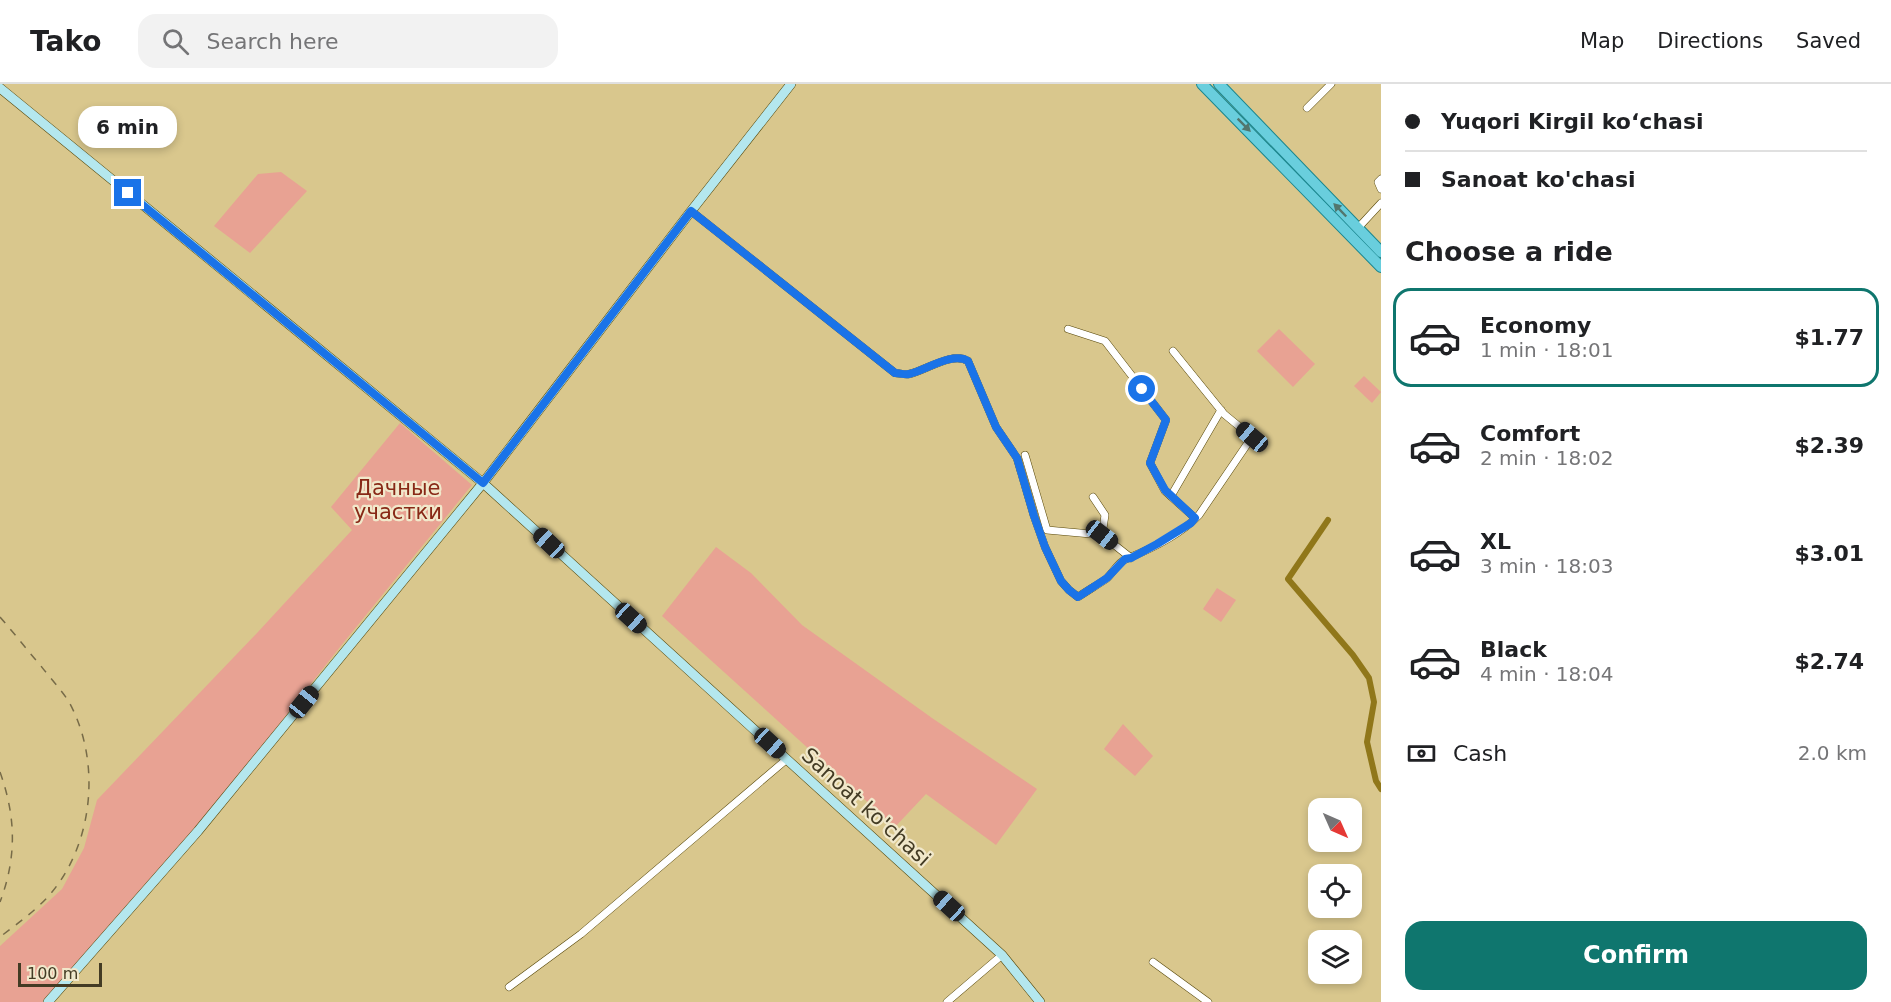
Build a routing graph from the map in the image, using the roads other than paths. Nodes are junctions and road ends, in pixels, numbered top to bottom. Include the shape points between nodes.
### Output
1 (791, 84) edge
2 (1202, 84) edge
3 (1219, 84) edge
4 (1331, 84) edge
5 (0, 88) edge
6 (1307, 108) dead end
7 (1381, 179) edge
8 (1381, 189) edge
9 (1381, 203) edge
10 (691, 211) junction
11 (1358, 228) junction
12 (1381, 252) edge
13 (1381, 267) edge
14 (1068, 329) dead end
15 (1173, 351) dead end
16 (1221, 410) junction
17 (1025, 455) dead end
18 (483, 483) junction
19 (1171, 496) junction
20 (1093, 497) dead end
21 (1195, 518) junction
22 (1102, 535) junction
23 (1131, 558) junction
24 (787, 759) junction
25 (1002, 955) junction
26 (1153, 962) dead end
27 (509, 987) dead end
28 (48, 1002) edge
29 (947, 1002) edge
30 (1041, 1002) edge
31 (1208, 1002) edge

1 - 10 main road
2 -> 13 main road
11 -> 3 main road
4 - 6 street
5 - 18 main road, Sanoat ko'chasi
7 - 8 street
9 - 11 street
10 - 18 main road
10 - 23 street via 895,373 909,374 964,358 968,361 996,427 1017,458 1045,547 1069,590 1078,597
11 - 12 main road
14 - 19 street via 1105,341 1166,420 1150,463
15 - 16 street
16 - 19 street
16 - 21 street via 1253,437
17 - 22 street via 1047,530
18 - 24 main road, Sanoat ko'chasi
18 - 28 main road via 198,831
19 - 21 street
20 - 22 street via 1105,515
21 - 23 street
22 - 23 street
24 - 25 main road, Sanoat ko'chasi
24 - 27 street via 581,934
25 - 29 street
25 - 30 main road, Sanoat ko'chasi
26 - 31 street

